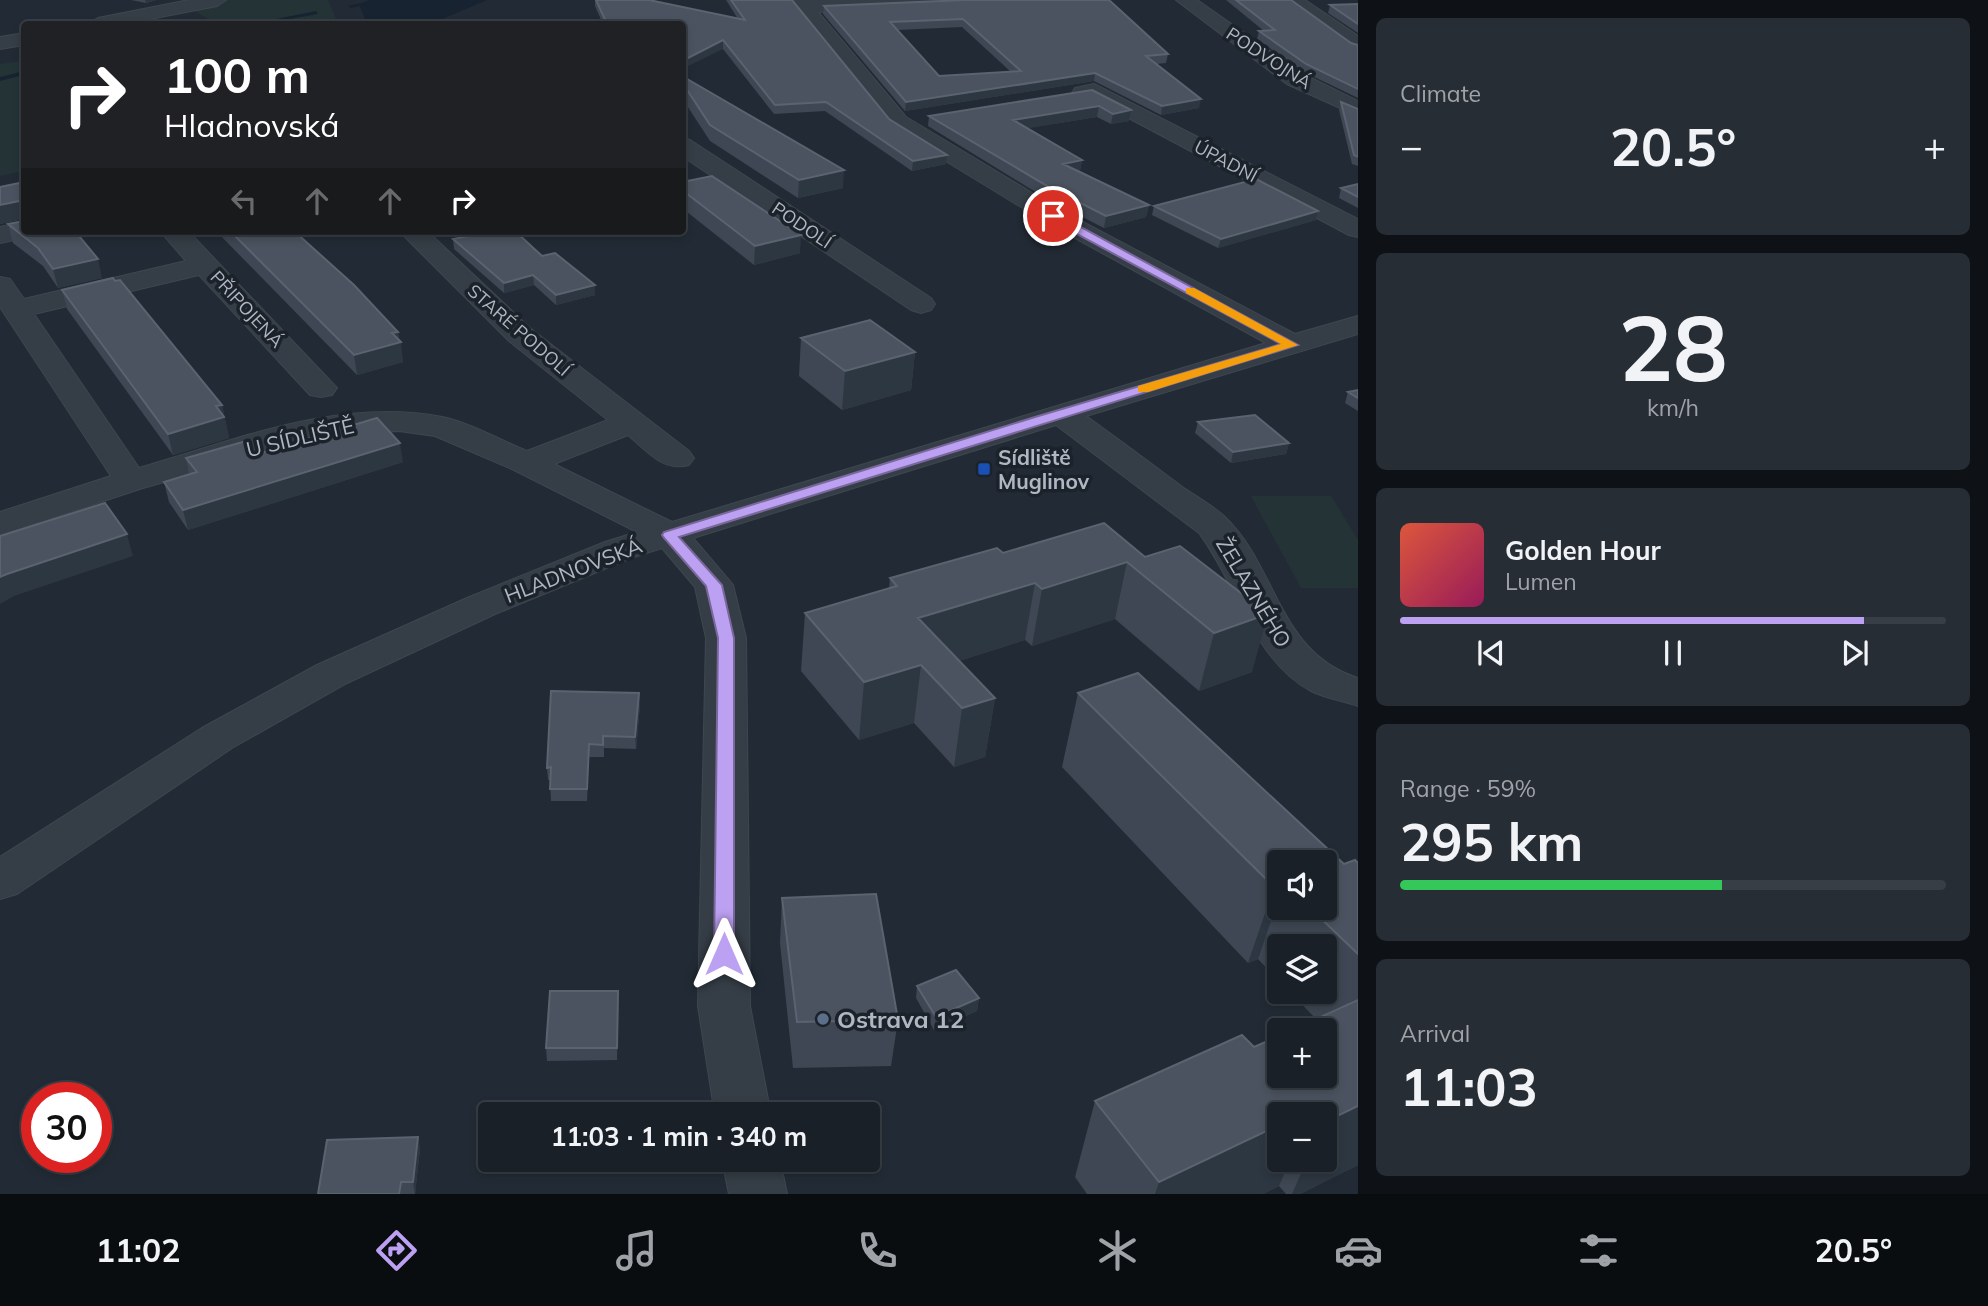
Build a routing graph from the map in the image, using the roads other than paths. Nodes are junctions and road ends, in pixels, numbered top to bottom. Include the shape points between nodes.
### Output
1 (217, 0) edge
2 (963, 0) edge
3 (1185, 0) edge
4 (1293, 0) edge
5 (801, 4) edge
6 (113, 21) edge
7 (21, 40) edge
8 (0, 43) edge
9 (1358, 45) edge
10 (1068, 95) edge
11 (1358, 109) edge
12 (937, 116) edge
13 (898, 122) junction
14 (686, 148) edge
15 (1358, 229) edge
16 (21, 231) edge
17 (0, 235) edge
18 (177, 235) edge
19 (416, 235) edge
20 (205, 265) junction
21 (8, 297) edge
22 (921, 304) dead end
23 (1358, 325) edge
24 (1292, 345) junction
25 (321, 388) dead end
26 (1061, 413) junction
27 (630, 423) junction
28 (677, 458) dead end
29 (526, 463) junction
30 (131, 481) junction
31 (0, 524) edge
32 (670, 535) junction
33 (1358, 692) edge
34 (0, 881) edge
35 (741, 1102) edge
36 (753, 1172) edge
37 (758, 1194) edge

1 - 6 street
2 - 5 street
3 - 11 street, PODVOJNÁ via 1295,79
4 - 9 street
5 - 13 street
7 - 8 street
10 - 15 street, ÚPADNÍ via 1094,91
12 - 13 street
13 - 24 street via 1053,216
14 - 22 street, PODOLÍ
16 - 17 street
18 - 20 street, PŘIPOJENÁ
19 - 27 street, STARÉ PODOLÍ via 520,335
20 - 21 street
20 - 25 street, PŘIPOJENÁ
21 - 30 street
23 - 24 street, HLADNOVSKÁ
24 - 26 street, HLADNOVSKÁ
26 - 32 street, HLADNOVSKÁ
26 - 33 street, ŽELAZNÉHO via 1212,525 1226,540 1283,648 1311,672
27 - 28 street, STARÉ PODOLÍ
27 - 29 street
29 - 30 street, U SÍDLIŠTĚ via 442,427 399,421 343,424 298,433
29 - 32 street, U SÍDLIŠTĚ
30 - 31 street, U SÍDLIŠTĚ
32 - 34 street, HLADNOVSKÁ via 618,550 481,606 332,674 216,738
32 - 35 street via 714,585 726,638 724,1006
36 - 37 street

